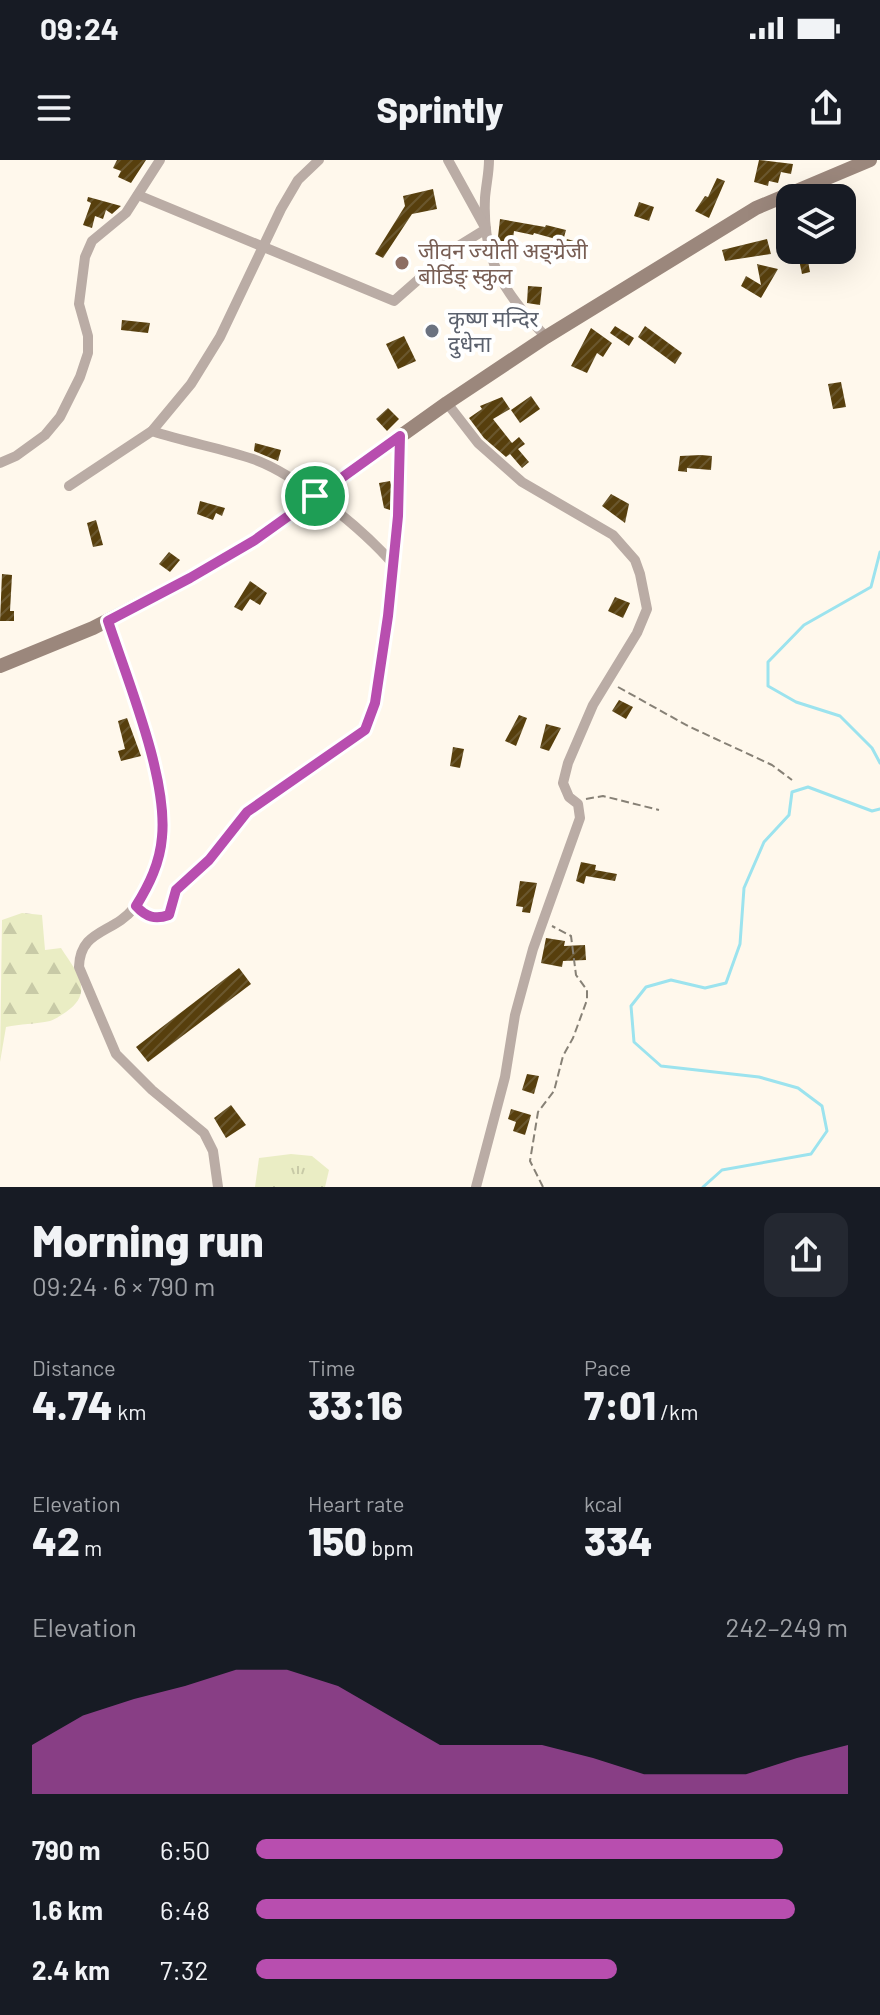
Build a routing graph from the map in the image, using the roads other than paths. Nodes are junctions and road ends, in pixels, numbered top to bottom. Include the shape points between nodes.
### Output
1 (160, 160) edge
2 (319, 160) edge
3 (448, 160) edge
4 (489, 160) edge
5 (870, 160) edge
6 (138, 195) junction
7 (486, 229) junction
8 (263, 248) junction
9 (546, 337) junction
10 (447, 403) junction
11 (152, 431) junction
12 (400, 436) junction
13 (0, 463) edge
14 (69, 486) dead end
15 (315, 496) junction
16 (394, 565) junction
17 (108, 621) junction
18 (0, 666) edge
19 (136, 906) junction
20 (218, 1187) edge
21 (476, 1187) edge

1 - 6 street
2 - 8 street via 298,180
3 - 7 street
4 - 7 street
5 - 9 main road via 756,208
6 - 8 street
6 - 13 street via 126,213 92,241 85,257 79,304 88,353 60,417 45,435
7 - 8 street via 452,250 394,301
7 - 9 street via 500,279
8 - 11 street via 206,364
9 - 10 main road
10 - 12 main road
10 - 21 street via 478,443 522,482 613,535 635,560 647,609 593,705 568,763 563,783 578,804 580,818 533,949
11 - 14 street
11 - 15 street via 266,465
12 - 15 main road
12 - 16 street
15 - 16 street
15 - 17 main road via 255,540
16 - 19 street via 375,703 365,730 247,812 209,860 176,890 169,915 152,918
17 - 18 main road
17 - 19 street via 155,770 162,811 157,866
19 - 20 street via 124,920 85,942 79,967 116,1054 204,1133 213,1151

